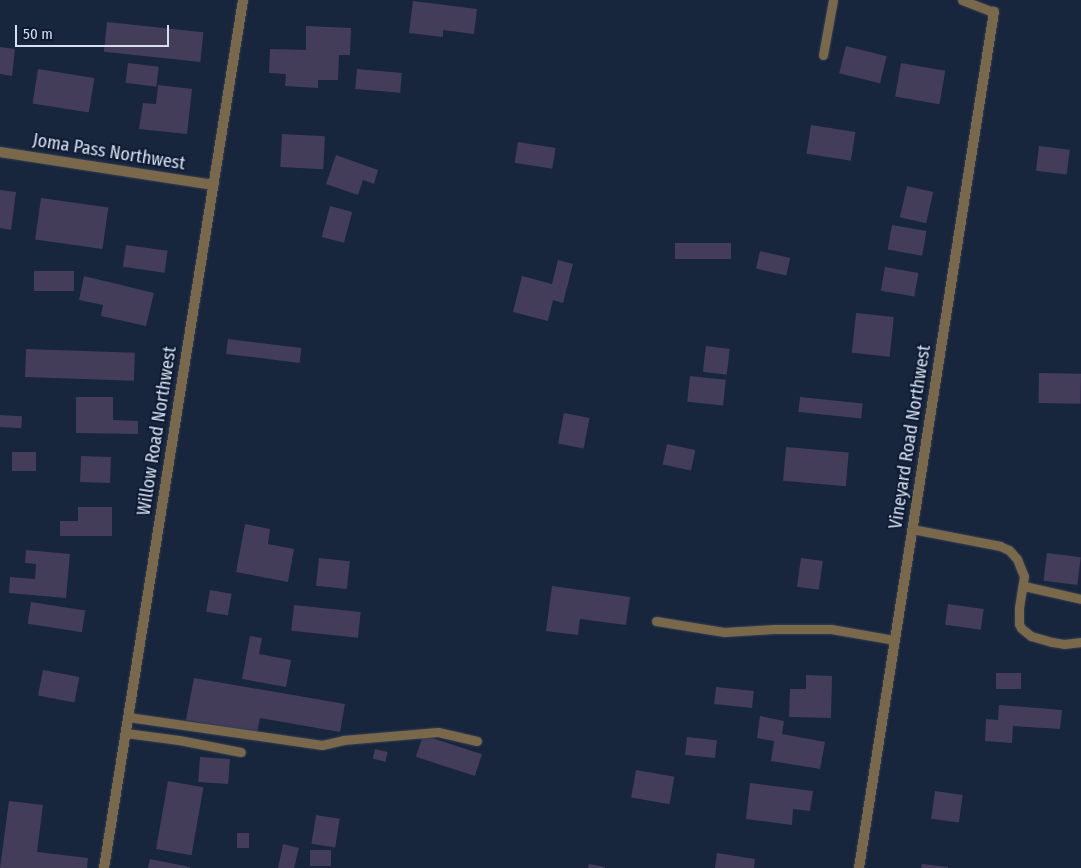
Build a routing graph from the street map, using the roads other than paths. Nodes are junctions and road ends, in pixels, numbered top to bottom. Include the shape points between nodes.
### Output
1 (243, 0) edge
2 (833, 0) edge
3 (962, 0) edge
4 (994, 12) joint
5 (823, 55) dead end
6 (0, 152) edge
7 (213, 185) junction
8 (912, 529) junction
9 (1024, 586) junction
10 (1081, 599) edge
11 (656, 621) dead end
12 (895, 640) junction
13 (1081, 642) edge
14 (128, 717) junction
15 (126, 733) junction
16 (477, 741) dead end
17 (242, 752) dead end
18 (104, 868) edge
19 (859, 868) edge

1 - 7 street, Willow Road Northwest
2 - 5 lane
3 - 4 lane
4 - 8 street, Vineyard Road Northwest
6 - 7 street, Joma Pass Northwest
7 - 14 street, Willow Road Northwest
8 - 9 lane via 1009,550 1024,576
8 - 12 street, Vineyard Road Northwest
9 - 10 lane
9 - 13 lane via 1019,609 1021,628 1031,636 1052,642
11 - 12 lane via 724,632 831,629
12 - 19 street, Vineyard Road Northwest
14 - 15 street, Willow Road Northwest
14 - 16 lane via 322,745 343,740 438,732
15 - 17 lane
15 - 18 street, Willow Road Northwest

